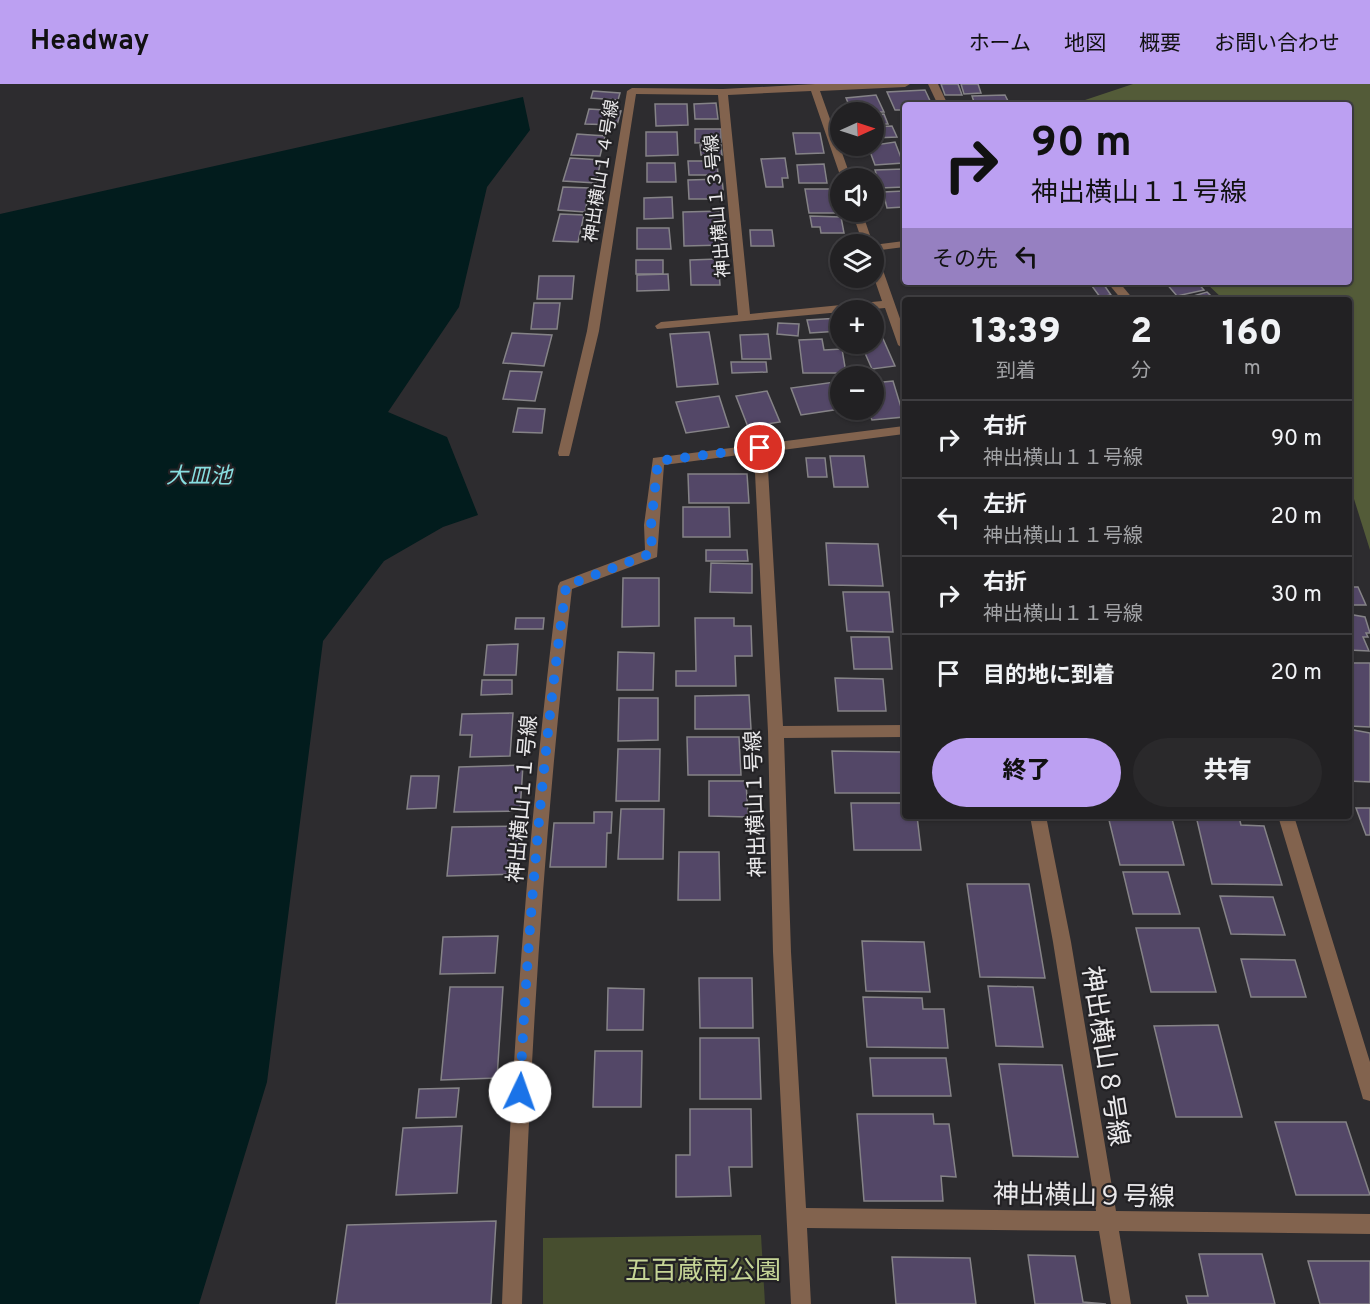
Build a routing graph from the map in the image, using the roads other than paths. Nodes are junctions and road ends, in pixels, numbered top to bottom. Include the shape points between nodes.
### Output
1 (905, 84) edge
2 (933, 84) edge
3 (818, 87) edge
4 (723, 92) junction
5 (942, 102) edge
6 (843, 168) edge
7 (902, 244) edge
8 (884, 247) edge
9 (1116, 285) edge
10 (883, 288) edge
11 (1126, 297) edge
12 (888, 304) junction
13 (744, 316) junction
14 (661, 326) dead end
15 (902, 340) edge
16 (902, 430) edge
17 (760, 448) junction
18 (564, 453) dead end
19 (902, 731) edge
20 (776, 732) junction
21 (1039, 819) edge
22 (1287, 819) edge
23 (1366, 1071) edge
24 (1370, 1092) edge
25 (797, 1218) junction
26 (1107, 1223) junction
27 (1370, 1224) edge
28 (512, 1304) edge
29 (801, 1304) edge
30 (1121, 1304) edge

1 - 3 street, 神出横山１４号線
2 - 5 street
3 - 4 street, 神出横山１４号線
3 - 6 street
4 - 13 street, 神出横山１３号線
4 - 18 street, 神出横山１４号線 via 632,91 594,331
7 - 8 street
9 - 11 street
10 - 12 street
12 - 13 street
12 - 15 street
13 - 14 street
16 - 17 street
17 - 20 street, 神出横山１号線
17 - 28 street, 神出横山１１号線 via 658,461 652,553 566,586 553,677 524,1021
19 - 20 street
20 - 25 street, 神出横山１号線 via 782,952
21 - 26 street, 神出横山８号線
22 - 23 street
23 - 24 street
25 - 26 street, 神出横山９号線
25 - 29 street, 神出横山１号線
26 - 27 street, 神出横山９号線
26 - 30 street, 神出横山８号線

